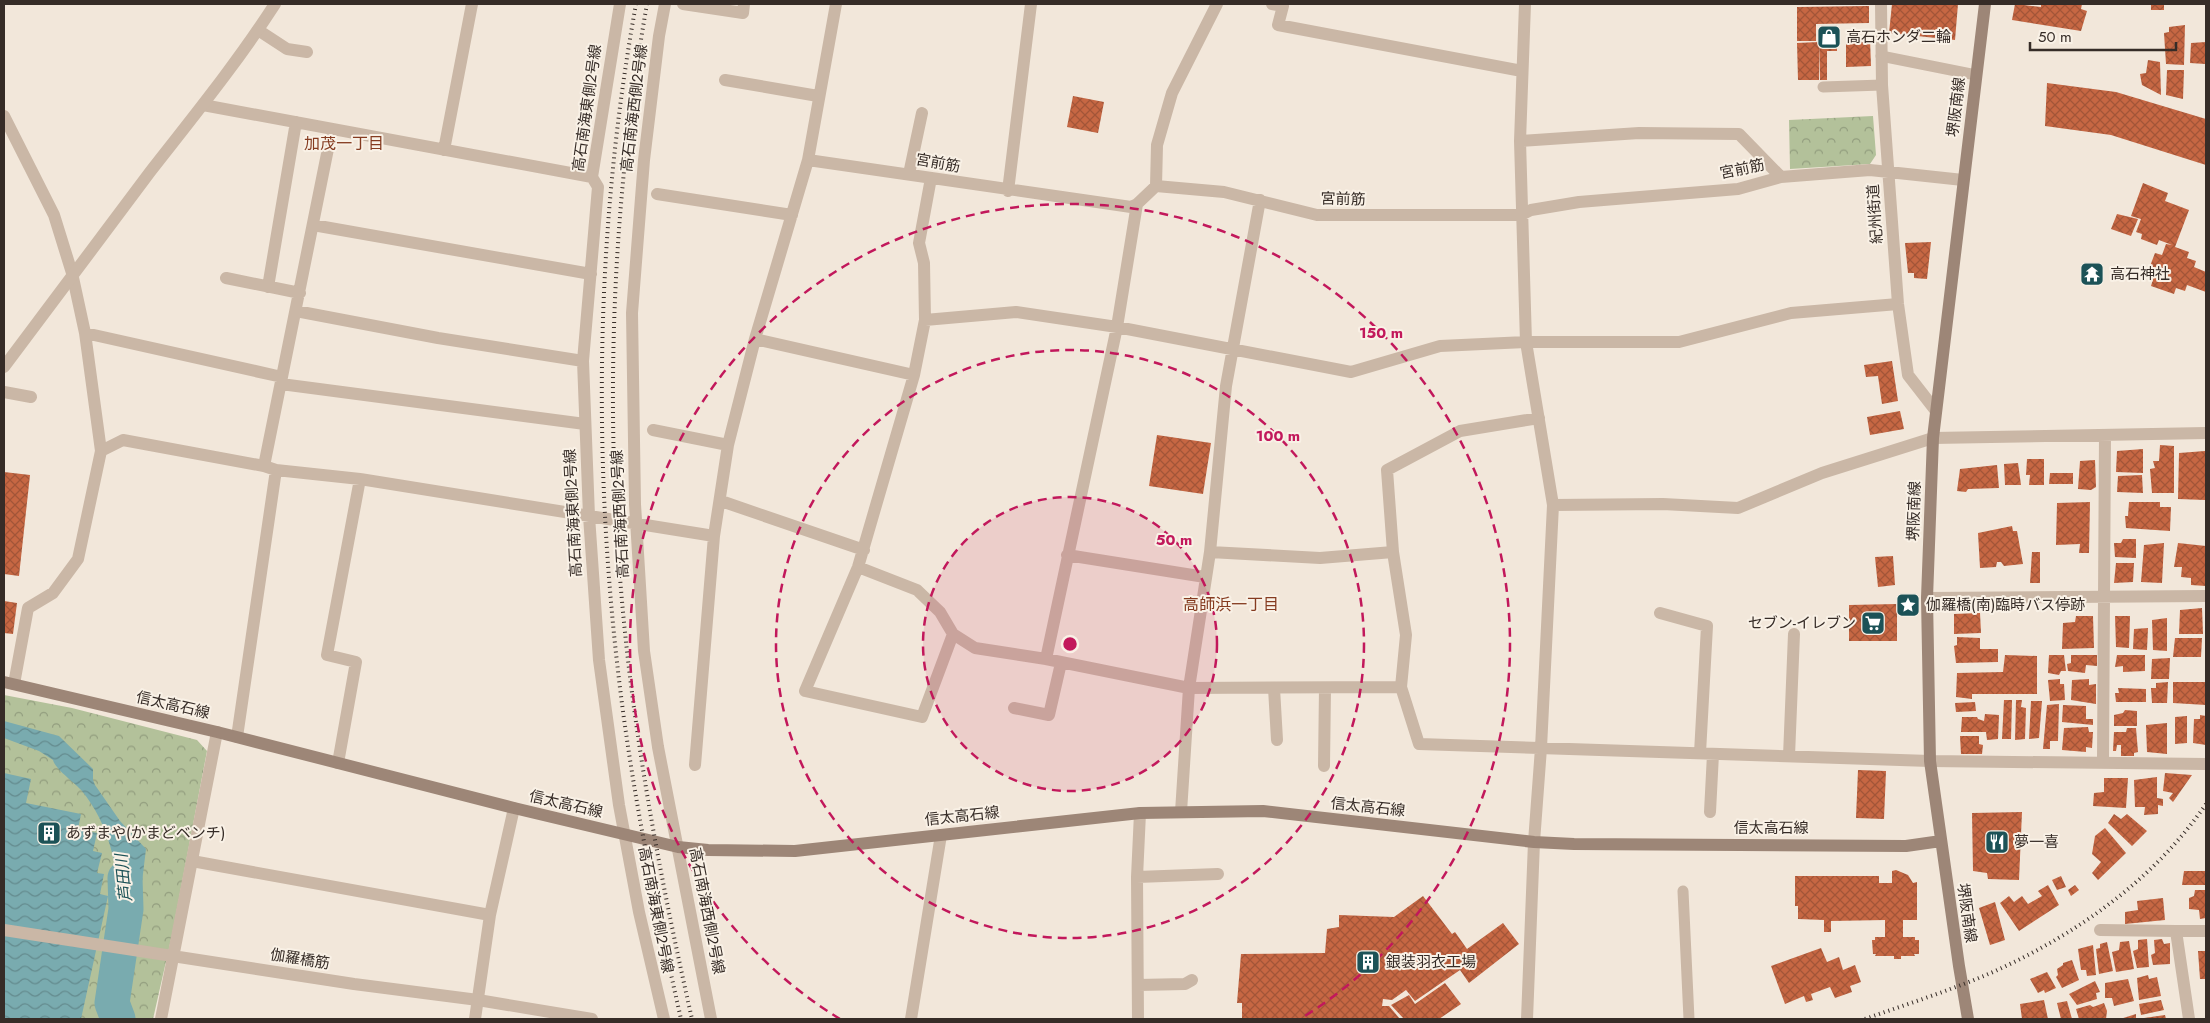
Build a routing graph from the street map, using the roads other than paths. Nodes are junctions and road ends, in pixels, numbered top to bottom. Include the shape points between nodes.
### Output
1 (274, 4) edge
2 (472, 4) edge
3 (620, 4) edge
4 (665, 4) edge
5 (683, 4) edge
6 (744, 4) edge
7 (836, 4) edge
8 (1031, 4) edge
9 (1217, 4) edge
10 (1272, 4) edge
11 (1525, 4) edge
12 (1880, 4) edge
13 (1986, 4) edge
14 (258, 30) junction
15 (307, 52) dead end
16 (1881, 56) junction
17 (1522, 71) junction
18 (1976, 75) junction
19 (725, 80) dead end
20 (1882, 85) junction
21 (1823, 87) dead end
22 (818, 96) junction
23 (203, 105) junction
24 (922, 113) dead end
25 (4, 116) edge
26 (296, 122) junction
27 (332, 129) junction
28 (1520, 141) junction
29 (444, 150) junction
30 (808, 160) junction
31 (1888, 171) junction
32 (909, 174) junction
33 (592, 177) junction
34 (1781, 177) junction
35 (931, 178) junction
36 (1963, 180) junction
37 (1156, 186) junction
38 (1008, 191) junction
39 (657, 194) dead end
40 (1260, 200) junction
41 (1137, 204) junction
42 (792, 214) junction
43 (1521, 215) junction
44 (313, 225) junction
45 (72, 273) junction
46 (590, 274) junction
47 (226, 278) dead end
48 (268, 286) junction
49 (300, 293) junction
50 (1898, 304) junction
51 (296, 312) junction
52 (925, 320) junction
53 (1117, 327) junction
54 (86, 333) junction
55 (755, 339) junction
56 (1526, 342) junction
57 (1234, 349) junction
58 (583, 361) junction
59 (4, 367) edge
60 (914, 375) junction
61 (282, 380) junction
62 (4, 392) edge
63 (31, 397) dead end
64 (1936, 410) junction
65 (1539, 418) junction
66 (585, 424) junction
67 (653, 430) dead end
68 (2206, 433) edge
69 (2105, 435) junction
70 (1933, 438) junction
71 (728, 445) junction
72 (101, 451) junction
73 (270, 468) junction
74 (360, 479) junction
75 (721, 501) junction
76 (1554, 505) junction
77 (588, 516) junction
78 (636, 524) junction
79 (714, 536) junction
80 (864, 550) junction
81 (1210, 552) junction
82 (1393, 552) junction
83 (1067, 556) junction
84 (858, 567) junction
85 (1205, 578) junction
86 (2104, 596) junction
87 (2206, 596) edge
88 (1927, 598) junction
89 (1660, 613) dead end
90 (953, 634) junction
91 (1794, 634) dead end
92 (1046, 659) junction
93 (1061, 663) junction
94 (9, 683) edge
95 (1401, 687) junction
96 (1189, 688) junction
97 (1274, 688) junction
98 (1325, 688) junction
99 (1014, 708) dead end
100 (217, 732) junction
101 (237, 737) junction
102 (1277, 740) dead end
103 (1541, 748) junction
104 (1706, 753) junction
105 (1790, 756) junction
106 (1930, 761) junction
107 (2103, 762) junction
108 (338, 763) junction
109 (2206, 764) edge
110 (695, 765) dead end
111 (1324, 766) dead end
112 (514, 808) junction
113 (1181, 812) junction
114 (1710, 812) dead end
115 (1140, 813) junction
116 (624, 834) junction
117 (941, 834) junction
118 (1941, 841) junction
119 (1534, 842) junction
120 (678, 847) junction
121 (192, 861) junction
122 (1218, 874) dead end
123 (1137, 877) junction
124 (1683, 891) dead end
125 (490, 915) junction
126 (4, 930) edge
127 (2100, 930) dead end
128 (2176, 931) junction
129 (2206, 931) edge
130 (174, 956) junction
131 (1192, 980) dead end
132 (1138, 985) junction
133 (478, 1000) junction
134 (162, 1019) edge
135 (475, 1019) edge
136 (592, 1019) edge
137 (664, 1019) edge
138 (712, 1019) edge
139 (911, 1019) edge
140 (1138, 1019) edge
141 (1527, 1019) edge
142 (1689, 1019) edge
143 (1968, 1019) edge
144 (2189, 1019) edge

1 - 14 street
2 - 29 street
3 - 33 street, 高石南海東側2号線
4 - 78 street, 高石南海西側2号線 via 644,160 632,313
5 - 6 street via 743,13
7 - 22 street
8 - 38 street
9 - 37 street via 1172,93 1157,145
10 - 17 street via 1283,6 1278,25
11 - 17 street
12 - 16 street, 紀州街道
13 - 18 main road, 堺阪南線
14 - 15 street via 287,49
14 - 23 street
16 - 18 lane
16 - 20 street, 紀州街道
17 - 28 street
18 - 36 main road, 堺阪南線
19 - 22 street
20 - 21 lane
20 - 31 street, 紀州街道
22 - 30 street
23 - 26 street
23 - 45 street
24 - 32 street
25 - 45 street via 54,215
26 - 27 street
26 - 48 street
27 - 29 street
27 - 44 street
28 - 34 street via 1639,134 1739,134
28 - 43 street
29 - 33 street
30 - 32 street, 宮前筋
30 - 42 street
31 - 34 street, 宮前筋
31 - 36 street, 宮前筋
31 - 50 street, 紀州街道
32 - 35 street, 宮前筋
33 - 46 street, 高石南海東側2号線 via 598,188
34 - 43 street, 宮前筋 via 1738,189 1579,202 1531,210
35 - 38 street, 宮前筋
35 - 52 street via 919,243 924,263
36 - 64 main road, 堺阪南線
37 - 40 street, 宮前筋 via 1224,192
37 - 41 street
38 - 41 street, 宮前筋 via 1131,207
39 - 42 street
40 - 43 street, 宮前筋 via 1317,215
40 - 57 street
41 - 53 street
42 - 55 street
43 - 56 street
44 - 46 street
44 - 49 street
45 - 54 street
45 - 59 street
46 - 58 street, 高石南海東側2号線
47 - 48 street
48 - 49 street
49 - 51 street
50 - 56 street via 1791,313 1679,342
50 - 64 street, 紀州街道 via 1908,375
51 - 58 street
51 - 61 street
52 - 53 street via 1016,312
52 - 60 street
53 - 57 street
53 - 83 street
54 - 61 street
54 - 72 street
55 - 60 street
55 - 71 street
56 - 57 street via 1440,346 1351,372
56 - 65 street
57 - 81 street via 1226,386
58 - 66 street, 高石南海東側2号線
60 - 80 street
61 - 66 street
61 - 73 street
62 - 63 street
64 - 70 main road, 堺阪南線
65 - 76 street
65 - 82 street via 1460,431 1387,470
66 - 77 street, 高石南海東側2号線
67 - 71 street
68 - 69 street
69 - 70 street
69 - 86 street
70 - 76 street via 1822,473 1738,508 1663,504
70 - 88 main road, 堺阪南線
71 - 75 street
72 - 73 street via 123,440
72 - 94 street via 78,559 53,593 28,608
73 - 74 street
73 - 101 street
74 - 77 street
74 - 108 street via 327,655 356,662
75 - 79 street
75 - 80 street
76 - 103 street
77 - 78 street
77 - 116 street, 高石南海東側2号線 via 599,660
78 - 79 street
78 - 120 street, 高石南海西側2号線 via 644,651 658,747
79 - 110 street
80 - 84 street
81 - 82 street via 1320,558
81 - 85 street
82 - 95 street via 1406,636
83 - 85 street
83 - 92 street
84 - 90 street via 917,590 940,612
84 - 90 street via 805,691 922,717
85 - 96 street
86 - 87 street
86 - 88 street
86 - 107 street
88 - 106 main road, 堺阪南線
89 - 104 street via 1707,626
90 - 92 street via 975,648
91 - 105 street
92 - 93 street
93 - 96 street
93 - 99 street via 1049,715
94 - 100 main road, 信太高石線
95 - 98 street
95 - 103 street via 1419,744
96 - 97 street
96 - 113 street
97 - 98 street
97 - 102 street
98 - 111 street
100 - 101 main road, 信太高石線
100 - 121 street
101 - 108 main road, 信太高石線
103 - 104 street
103 - 119 street
104 - 105 street
104 - 114 street
105 - 106 street
106 - 107 street
106 - 118 main road, 堺阪南線
107 - 109 street
108 - 112 main road, 信太高石線
112 - 116 main road, 信太高石線
112 - 125 street
113 - 115 main road, 信太高石線
113 - 119 main road, 信太高石線 via 1263,811
115 - 117 main road, 信太高石線
115 - 123 street
116 - 120 main road, 信太高石線
116 - 137 street, 高石南海東側2号線
117 - 120 main road, 信太高石線 via 795,850
117 - 139 street
118 - 119 main road, 信太高石線 via 1906,846
118 - 143 main road, 堺阪南線
119 - 141 street
120 - 138 street, 高石南海西側2号線
121 - 125 street
121 - 130 street
122 - 123 street
123 - 132 street
124 - 142 lane
125 - 133 street
126 - 130 street, 伽羅橋筋
127 - 128 street
128 - 129 street
128 - 144 street
130 - 133 street, 伽羅橋筋
130 - 134 street
131 - 132 street via 1185,984
132 - 140 street
133 - 135 street
133 - 136 street, 伽羅橋筋

